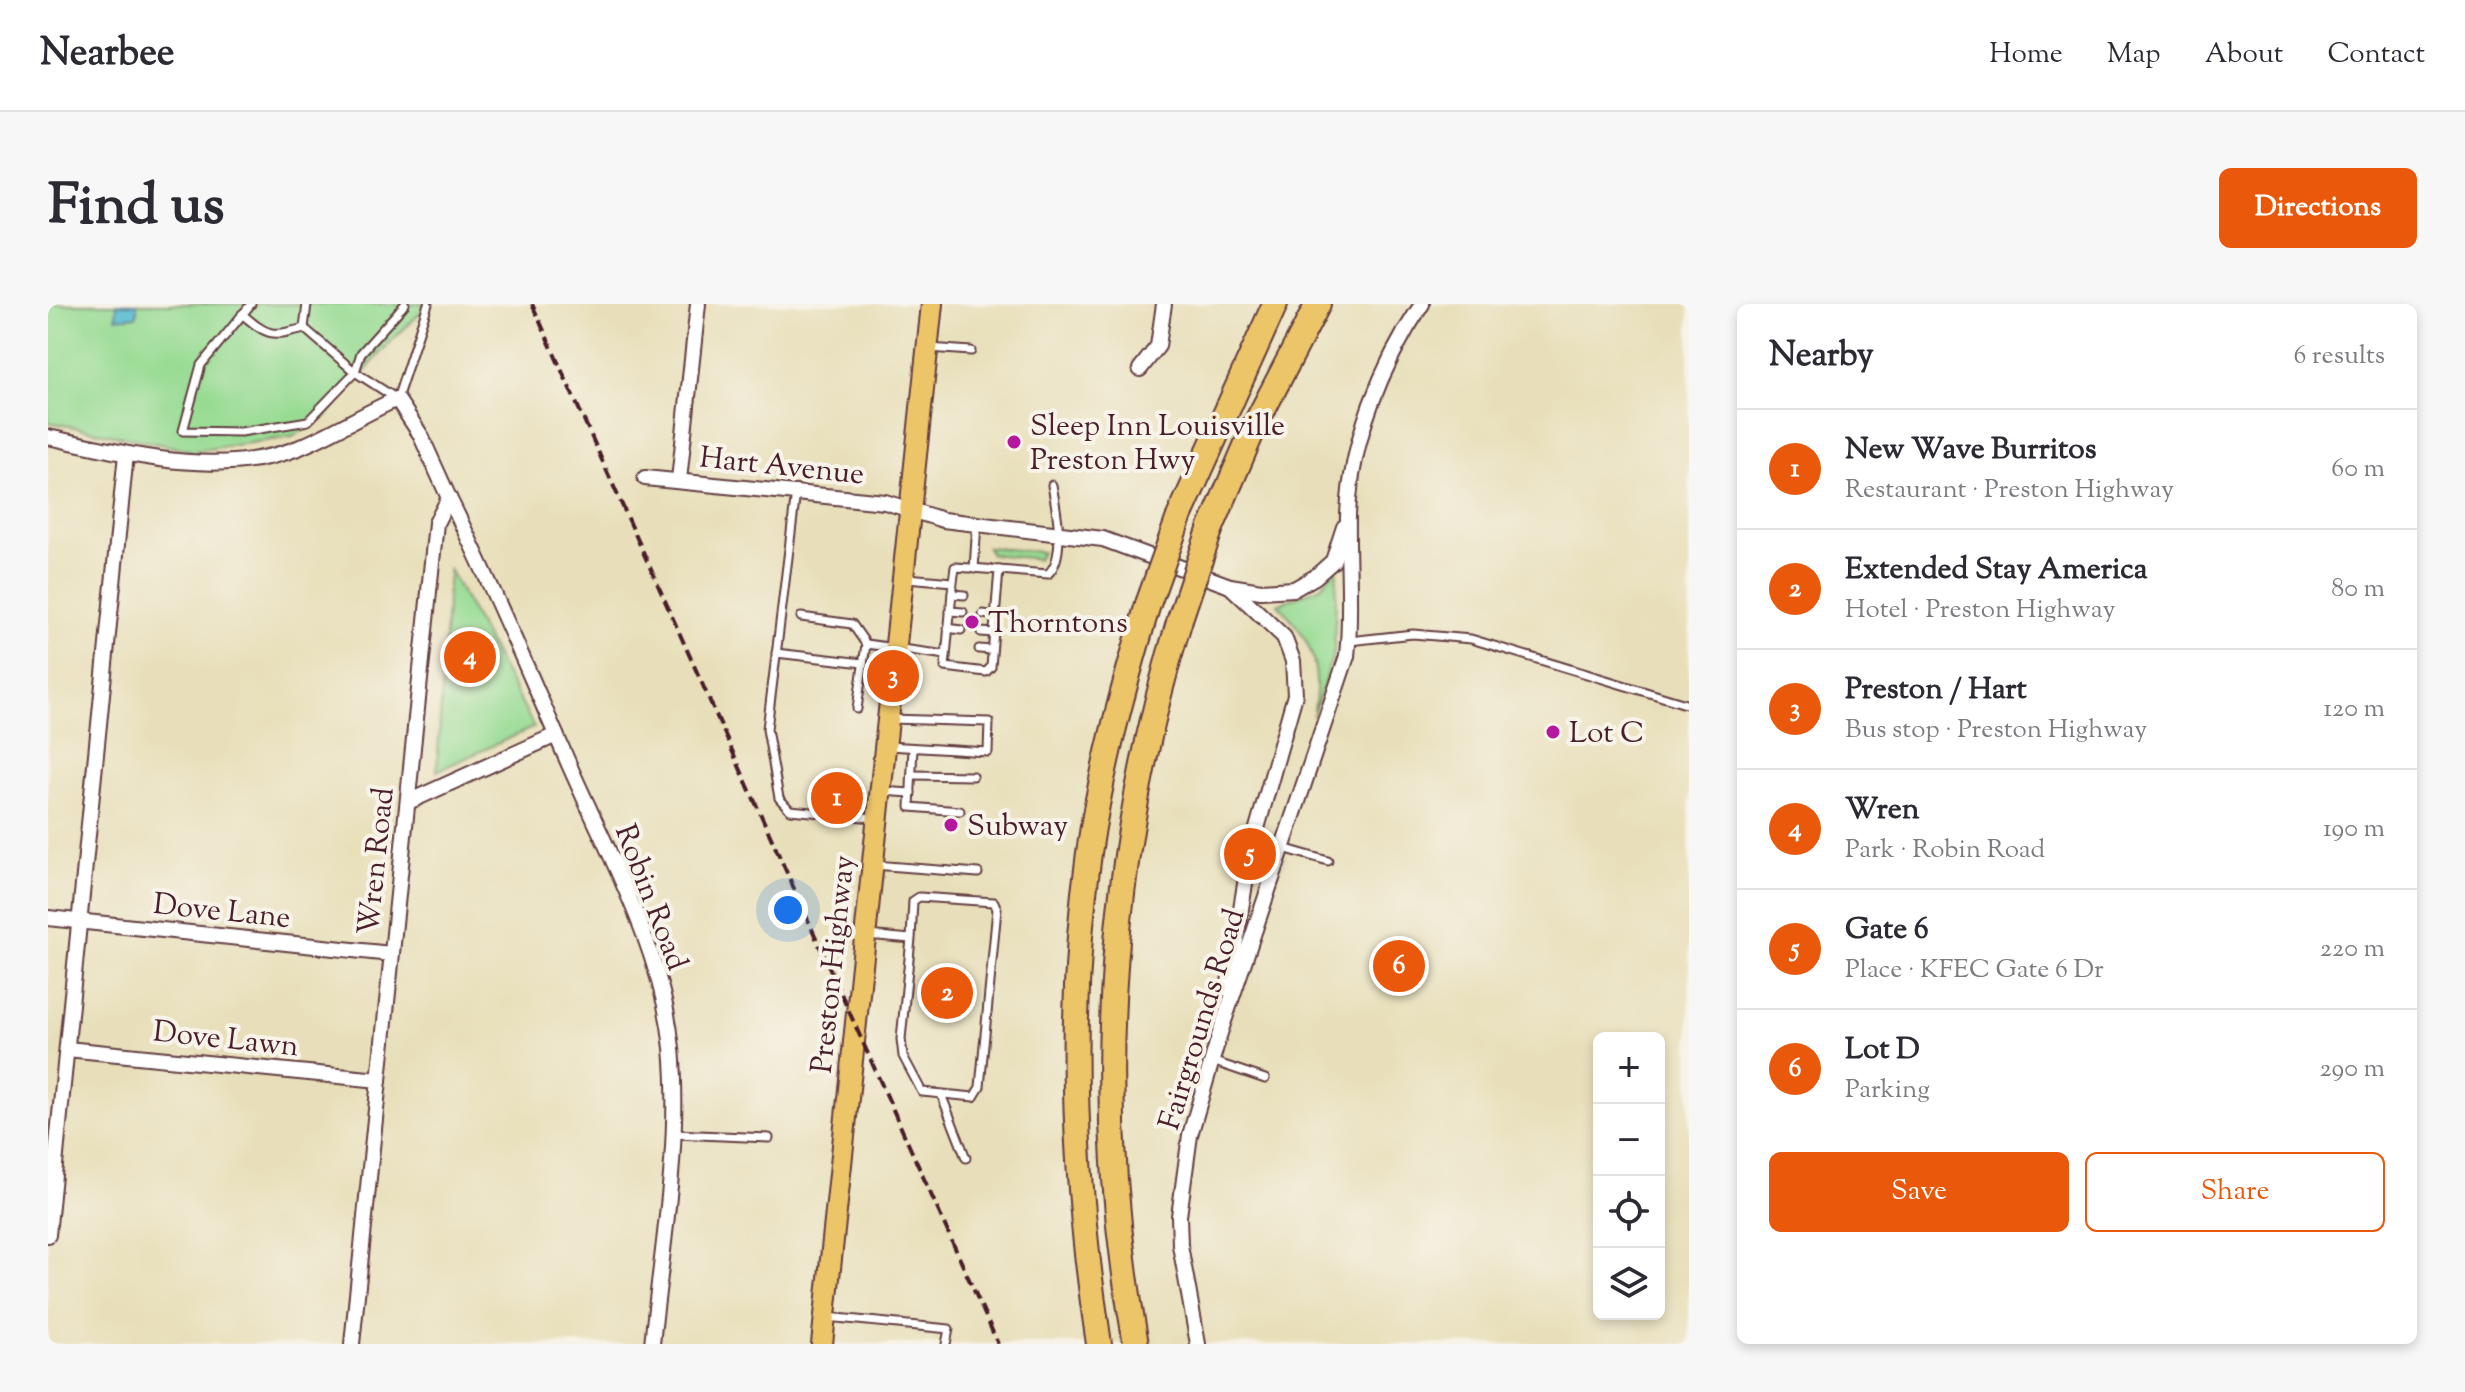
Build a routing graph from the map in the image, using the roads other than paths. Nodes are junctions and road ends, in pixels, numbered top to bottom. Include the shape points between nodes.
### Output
1 (251, 304) edge
2 (307, 304) edge
3 (405, 304) edge
4 (428, 304) edge
5 (698, 304) edge
6 (932, 304) edge
7 (1164, 304) edge
8 (1275, 304) edge
9 (1318, 304) edge
10 (1422, 304) edge
11 (242, 314) junction
12 (304, 328) junction
13 (928, 348) junction
14 (971, 351) dead end
15 (1140, 369) dead end
16 (355, 372) junction
17 (397, 399) junction
18 (48, 437) edge
19 (126, 454) junction
20 (645, 478) dead end
21 (679, 480) junction
22 (1052, 485) dead end
23 (796, 492) junction
24 (449, 498) junction
25 (912, 511) junction
26 (1348, 514) junction
27 (977, 523) junction
28 (1060, 531) junction
29 (974, 569) junction
30 (999, 570) junction
31 (905, 577) junction
32 (953, 582) junction
33 (1230, 586) junction
34 (952, 594) junction
35 (964, 595) dead end
36 (984, 597) dead end
37 (997, 598) junction
38 (950, 611) junction
39 (963, 612) dead end
40 (983, 614) dead end
41 (996, 616) junction
42 (801, 617) dead end
43 (948, 628) junction
44 (961, 630) dead end
45 (981, 632) dead end
46 (994, 633) junction
47 (1349, 641) junction
48 (866, 644) junction
49 (947, 645) junction
50 (959, 646) dead end
51 (897, 647) junction
52 (979, 649) dead end
53 (992, 650) junction
54 (776, 653) junction
55 (946, 655) junction
56 (863, 663) junction
57 (1689, 705) edge
58 (857, 709) dead end
59 (889, 719) junction
60 (556, 735) junction
61 (886, 746) junction
62 (913, 748) junction
63 (912, 775) junction
64 (973, 776) dead end
65 (880, 791) junction
66 (911, 793) junction
67 (408, 802) junction
68 (960, 811) dead end
69 (877, 818) junction
70 (1283, 848) junction
71 (1328, 861) dead end
72 (872, 865) junction
73 (978, 873) dead end
74 (48, 918) edge
75 (80, 923) junction
76 (865, 935) junction
77 (911, 939) junction
78 (391, 954) junction
79 (1220, 1033) junction
80 (67, 1049) junction
81 (1212, 1061) junction
82 (1265, 1079) dead end
83 (379, 1080) junction
84 (941, 1094) junction
85 (672, 1134) junction
86 (769, 1138) dead end
87 (966, 1158) dead end
88 (48, 1235) edge
89 (825, 1317) junction
90 (352, 1344) edge
91 (652, 1344) edge
92 (822, 1344) edge
93 (946, 1344) edge
94 (1099, 1344) edge
95 (1136, 1344) edge
96 (1198, 1344) edge

1 - 11 lane
2 - 12 lane
3 - 16 lane via 361,353
4 - 17 lane
5 - 21 street
6 - 13 main road, Preston Highway
7 - 15 street via 1158,346
8 - 94 highway, bridge via 1179,517 1148,604 1103,776 1080,929 1075,1063 1077,1152
9 - 95 highway, bridge via 1255,425 1210,530 1158,689 1132,809 1111,994 1113,1183
10 - 26 street, Fairgrounds Road via 1371,397
11 - 12 lane via 276,335
11 - 16 lane via 201,365 183,431 241,432 308,421
12 - 16 lane
13 - 14 lane
13 - 25 main road, Preston Highway
16 - 17 lane
17 - 19 street via 305,444 253,460
17 - 24 street via 420,434
18 - 19 street
19 - 75 street
20 - 21 street, Hart Avenue
21 - 23 street, Hart Avenue
22 - 28 lane
23 - 25 street, Hart Avenue via 885,502
23 - 54 lane
24 - 60 street, Robin Road
24 - 67 street, Wren Road via 436,523
25 - 27 street, Hart Avenue
25 - 31 main road, Preston Highway
26 - 33 street via 1333,561 1315,577 1277,592
26 - 47 street, Fairgrounds Road
27 - 28 street, Hart Avenue
27 - 29 lane
28 - 30 lane via 1048,574
28 - 33 street, Hart Avenue via 1115,542
29 - 30 lane
29 - 32 lane via 955,567
30 - 37 lane
31 - 32 lane
31 - 51 main road, Preston Highway
32 - 34 lane
33 - 79 street via 1284,637 1293,661 1295,695 1250,853
34 - 35 lane
34 - 38 lane
36 - 37 lane
37 - 41 lane
38 - 39 lane
38 - 43 lane
40 - 41 lane
41 - 46 lane
42 - 48 lane via 852,624
43 - 44 lane
43 - 49 lane
45 - 46 lane
46 - 53 lane
47 - 57 lane via 1413,634 1471,639
47 - 70 street, Fairgrounds Road
48 - 51 lane
48 - 56 lane
49 - 50 lane
49 - 55 lane
51 - 55 lane
51 - 59 main road, Preston Highway
52 - 53 lane
53 - 55 lane via 986,672 945,667
54 - 56 lane
54 - 69 lane via 767,729 779,798 790,810
56 - 58 lane
59 - 61 main road, Preston Highway
59 - 62 lane via 989,722 988,752
60 - 67 street
60 - 85 street, Robin Road via 657,978 672,1048
61 - 62 lane
61 - 65 main road, Preston Highway
62 - 63 lane
63 - 64 lane
63 - 66 lane
65 - 66 lane
65 - 69 main road, Preston Highway
66 - 68 lane via 910,807
67 - 78 street, Wren Road
69 - 72 main road, Preston Highway
70 - 71 lane
70 - 79 street, Fairgrounds Road
72 - 73 lane
72 - 76 main road, Preston Highway
74 - 75 street, Dove Lane
75 - 78 street, Dove Lane
75 - 80 street
76 - 77 lane
76 - 89 main road, Preston Highway
77 - 84 lane via 903,1056 922,1092
77 - 84 lane via 913,901 919,897 994,902 997,909 980,1087 974,1097
78 - 83 street, Wren Road
79 - 81 street, Fairgrounds Road
80 - 83 street, Dove Lawn
80 - 88 street
81 - 82 lane
81 - 96 street, Fairgrounds Road via 1190,1135 1179,1216 1185,1290
83 - 90 street, Wren Road
84 - 87 lane
85 - 86 lane
85 - 91 street, Robin Road
89 - 92 main road, Preston Highway
89 - 93 lane via 949,1329

